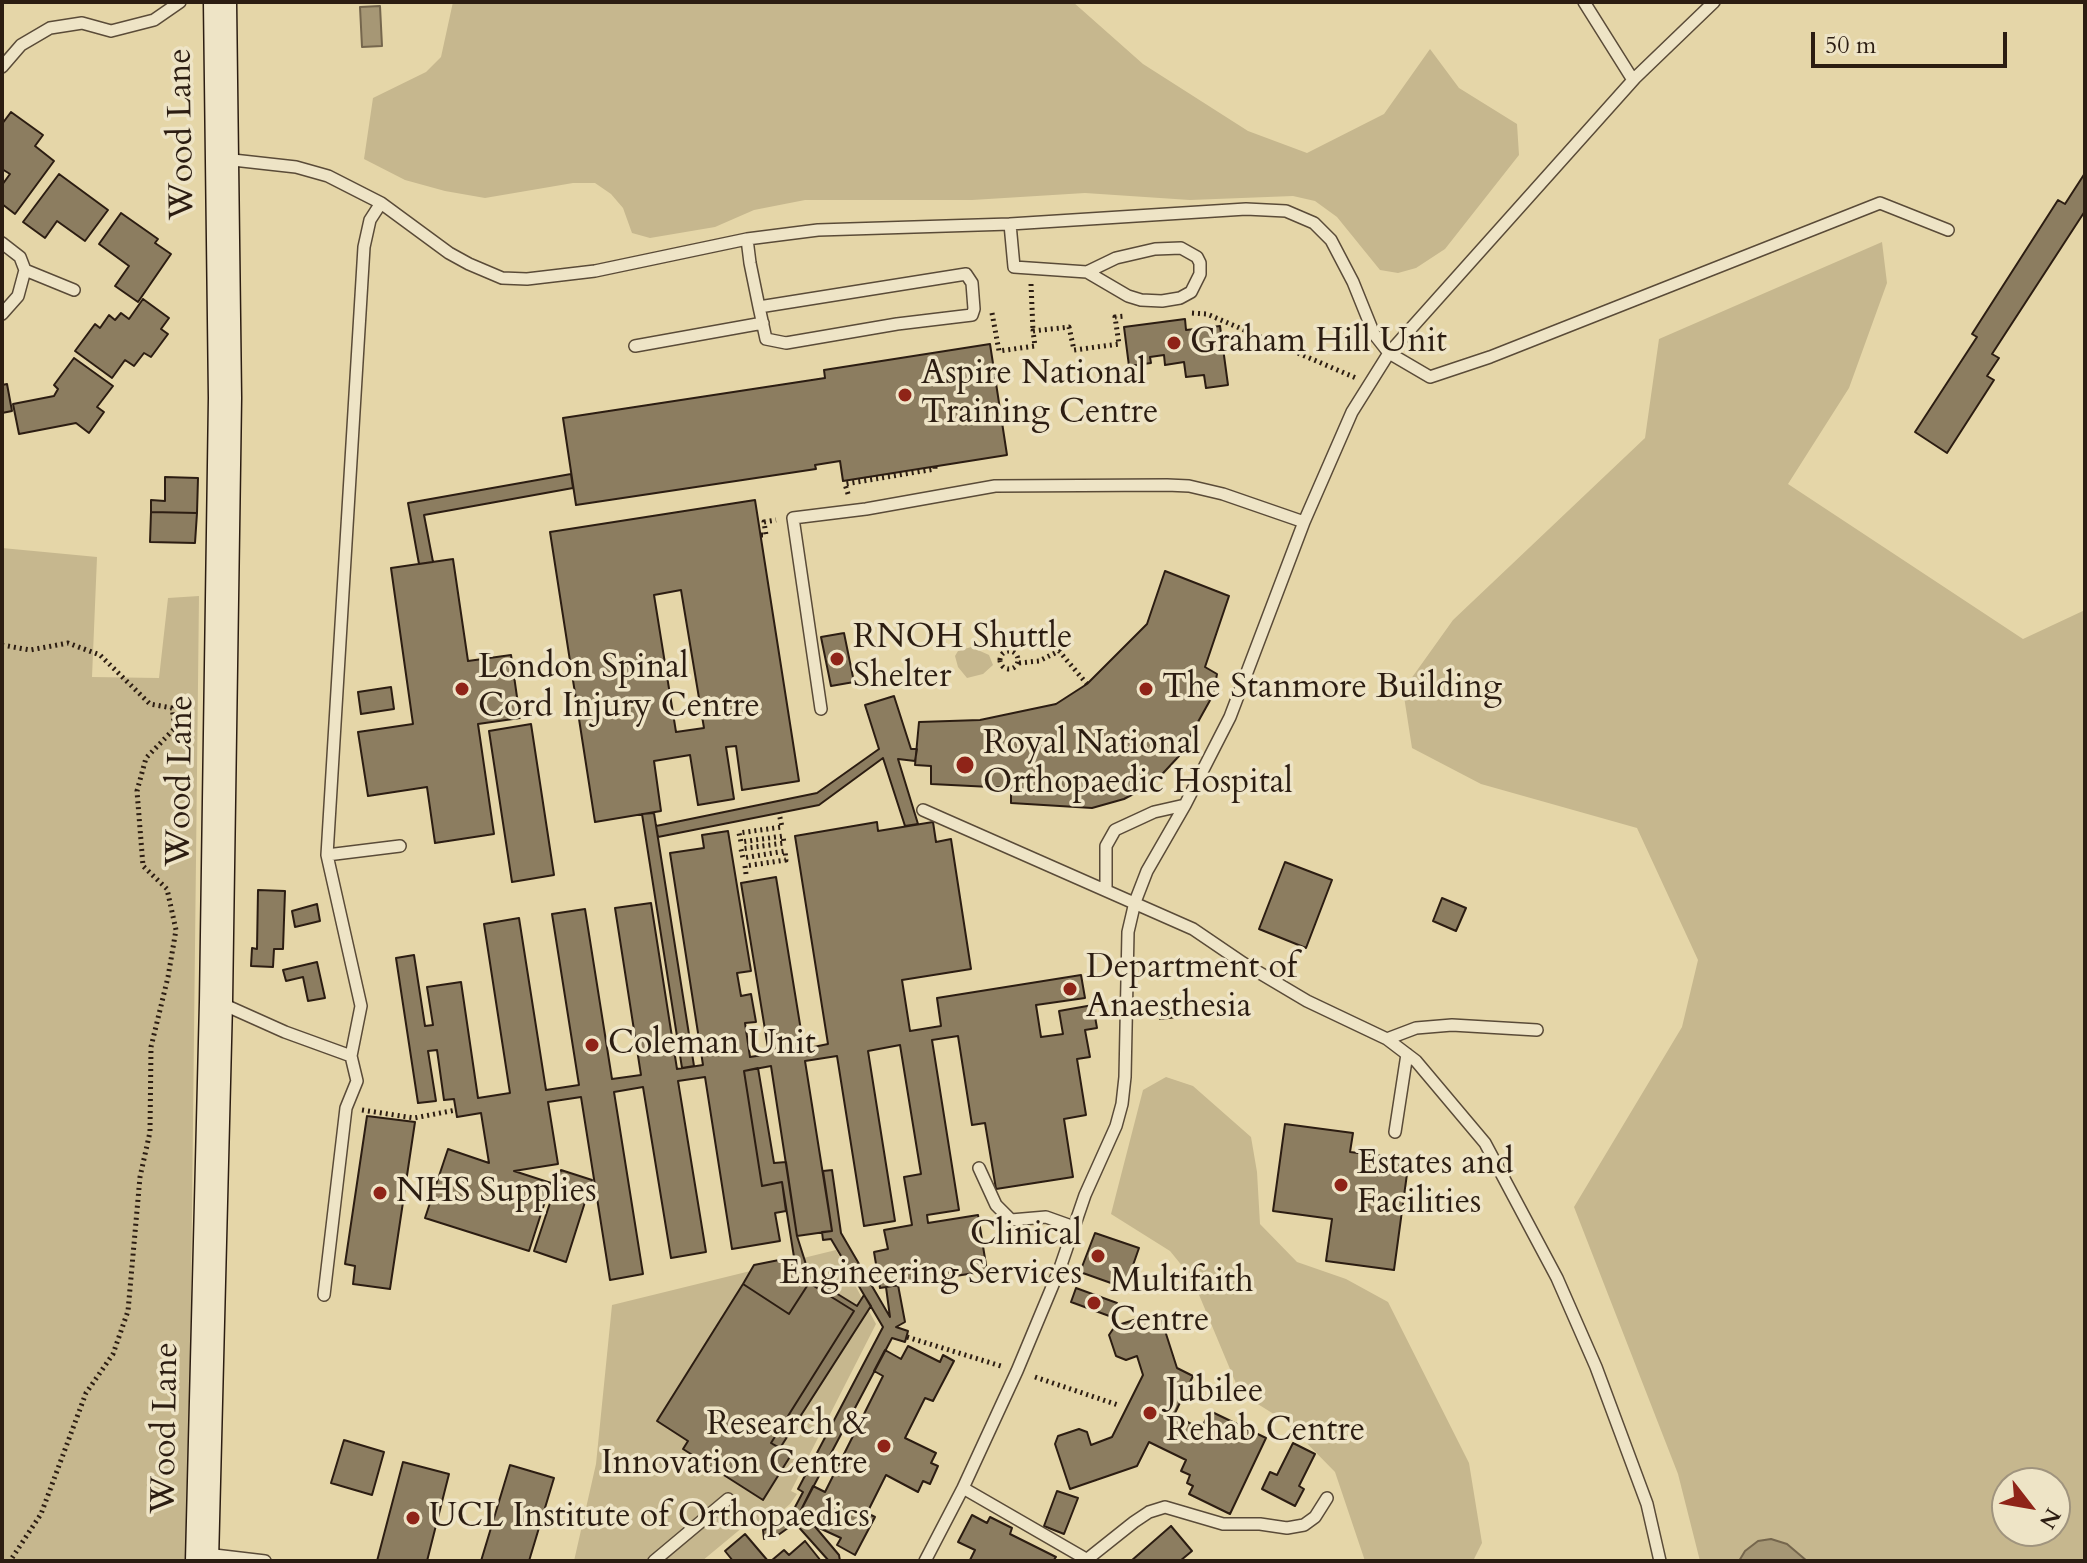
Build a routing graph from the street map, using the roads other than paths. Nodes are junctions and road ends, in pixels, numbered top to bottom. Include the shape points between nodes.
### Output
1 (180, 2) edge
2 (220, 2) edge
3 (1584, 2) edge
4 (1714, 2) edge
5 (2, 67) edge
6 (1633, 80) junction
7 (222, 159) junction
8 (381, 203) junction
9 (1010, 224) junction
10 (1948, 230) dead end
11 (747, 239) junction
12 (2, 243) edge
13 (25, 270) junction
14 (1087, 272) junction
15 (74, 290) dead end
16 (759, 307) junction
17 (2, 314) edge
18 (763, 323) junction
19 (635, 346) dead end
20 (1389, 353) junction
21 (1304, 522) junction
22 (821, 709) dead end
23 (1185, 805) junction
24 (923, 810) dead end
25 (400, 846) dead end
26 (327, 855) junction
27 (1106, 889) junction
28 (1135, 902) junction
29 (216, 1002) junction
30 (1537, 1030) dead end
31 (1387, 1039) junction
32 (1407, 1054) junction
33 (351, 1056) junction
34 (1395, 1132) dead end
35 (979, 1168) dead end
36 (1074, 1227) junction
37 (324, 1295) dead end
38 (963, 1488) junction
39 (1327, 1498) dead end
40 (728, 1499) dead end
41 (202, 1557) edge
42 (1086, 1560) edge
43 (265, 1561) edge
44 (654, 1561) edge
45 (925, 1561) edge
46 (1660, 1561) edge

1 - 5 lane via 154,20 111,31 82,23 50,28 21,45
2 - 7 street, Wood Lane
3 - 6 lane
4 - 6 lane
6 - 20 lane
7 - 8 lane via 296,167 328,176
7 - 29 street, Wood Lane via 225,398
8 - 11 lane via 449,253 502,278 572,275
8 - 26 lane via 370,220 364,247
9 - 11 lane via 867,227
9 - 14 lane via 1014,267
9 - 20 lane via 1267,209 1299,215 1331,240 1369,325
10 - 20 lane via 1880,203 1430,377
11 - 16 lane
12 - 13 lane via 20,257
13 - 15 lane
13 - 17 lane via 18,296
14 - 14 lane via 1155,249 1181,248 1200,263 1191,292 1162,301 1128,296
16 - 18 lane
16 - 18 lane via 966,274 972,283 972,315 786,343 766,339
18 - 19 lane
20 - 21 lane via 1352,412
21 - 22 lane via 1200,488 1167,485 995,486 793,518
21 - 23 lane via 1230,717
23 - 27 lane via 1115,830 1106,846
23 - 28 lane
24 - 27 lane
25 - 26 lane
26 - 33 lane via 361,1006
27 - 28 lane
28 - 31 lane via 1193,929 1307,1001
28 - 36 lane via 1128,932 1122,1104
29 - 33 lane
29 - 41 street, Wood Lane
30 - 31 lane via 1452,1025 1416,1028
31 - 32 lane
32 - 34 lane
32 - 46 lane via 1485,1143 1557,1278 1647,1504
33 - 37 lane via 357,1081 346,1108
35 - 36 lane via 996,1205 1011,1220 1046,1217
36 - 38 lane via 1024,1357
38 - 42 lane
38 - 45 lane
39 - 42 lane via 1315,1517 1287,1528 1223,1524 1165,1507 1134,1522
40 - 44 lane
41 - 43 lane

